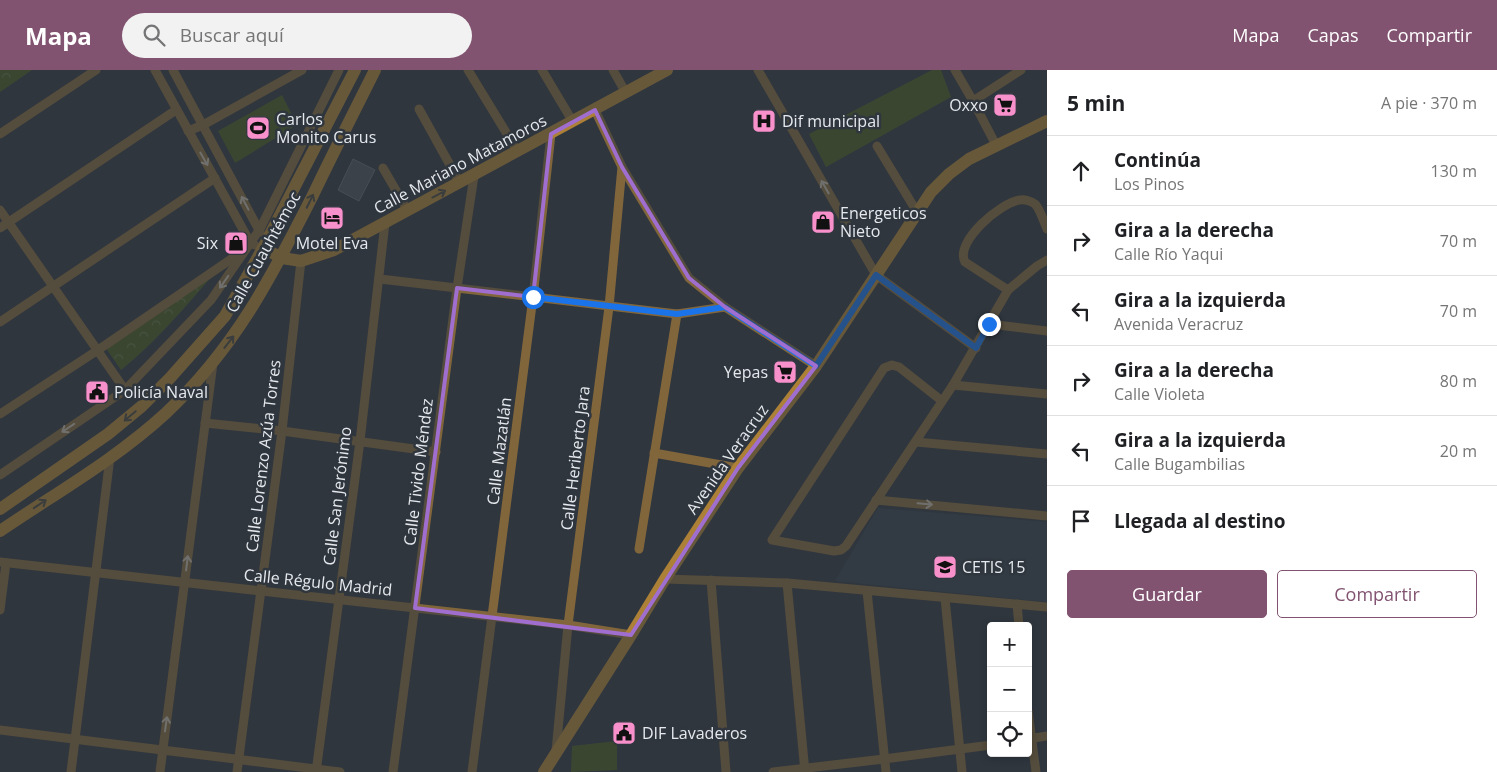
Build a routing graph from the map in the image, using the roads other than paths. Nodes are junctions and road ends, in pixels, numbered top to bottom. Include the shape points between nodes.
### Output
1 (96, 70) edge
2 (155, 70) edge
3 (173, 70) edge
4 (302, 70) edge
5 (338, 70) edge
6 (355, 70) edge
7 (375, 70) edge
8 (468, 70) edge
9 (542, 70) edge
10 (614, 70) edge
11 (668, 70) edge
12 (758, 70) edge
13 (955, 70) edge
14 (1021, 70) edge
15 (1011, 73) edge
16 (626, 92) junction
17 (973, 101) junction
18 (419, 109) dead end
19 (176, 110) junction
20 (595, 110) junction
21 (1047, 121) edge
22 (573, 122) junction
23 (203, 125) junction
24 (188, 131) junction
25 (0, 134) edge
26 (552, 134) junction
27 (996, 145) junction
28 (877, 146) dead end
29 (518, 152) junction
30 (383, 168) dead end
31 (622, 168) junction
32 (474, 176) junction
33 (215, 178) junction
34 (460, 183) junction
35 (0, 210) edge
36 (408, 211) junction
37 (917, 212) junction
38 (9, 222) junction
39 (385, 223) junction
40 (0, 228) edge
41 (260, 229) junction
42 (1047, 229) edge
43 (250, 245) junction
44 (263, 248) junction
45 (282, 258) junction
46 (1047, 260) edge
47 (301, 262) junction
48 (1037, 266) junction
49 (1047, 267) edge
50 (876, 275) junction
51 (380, 279) junction
52 (54, 287) junction
53 (456, 288) junction
54 (1008, 290) junction
55 (533, 297) junction
56 (609, 307) junction
57 (725, 307) junction
58 (677, 314) junction
59 (0, 322) edge
60 (989, 324) junction
61 (1047, 331) edge
62 (976, 348) junction
63 (98, 350) junction
64 (213, 363) junction
65 (816, 366) junction
66 (953, 385) junction
67 (125, 390) junction
68 (1047, 394) edge
69 (942, 402) junction
70 (0, 414) edge
71 (205, 423) junction
72 (282, 431) junction
73 (360, 441) junction
74 (916, 442) junction
75 (436, 452) junction
76 (654, 454) junction
77 (1047, 454) edge
78 (110, 457) junction
79 (738, 468) junction
80 (0, 475) edge
81 (876, 500) junction
82 (0, 509) edge
83 (1047, 516) edge
84 (0, 531) edge
85 (639, 549) dead end
86 (3, 563) edge
87 (96, 572) junction
88 (664, 579) junction
89 (711, 580) junction
90 (184, 583) junction
91 (787, 583) junction
92 (261, 591) junction
93 (867, 591) junction
94 (945, 598) junction
95 (339, 599) junction
96 (1017, 604) junction
97 (1047, 607) edge
98 (415, 608) junction
99 (0, 610) edge
100 (493, 618) junction
101 (1019, 622) edge
102 (568, 625) junction
103 (631, 635) junction
104 (0, 730) edge
105 (1047, 736) edge
106 (1032, 738) edge
107 (75, 739) junction
108 (987, 746) edge
109 (1032, 749) edge
110 (162, 750) junction
111 (959, 750) junction
112 (556, 752) junction
113 (239, 759) junction
114 (884, 760) junction
115 (316, 770) edge
116 (805, 770) edge
117 (71, 772) edge
118 (160, 772) edge
119 (237, 772) edge
120 (340, 772) edge
121 (393, 772) edge
122 (472, 772) edge
123 (544, 772) edge
124 (726, 772) edge
125 (772, 772) edge
126 (886, 772) edge
127 (962, 772) edge
128 (1036, 772) edge

1 - 25 street
2 - 19 street
3 - 23 street
4 - 23 street
5 - 41 street
6 - 44 main road, Calle Cuauhtémoc
45 -> 7 main road, Calle Cuauhtémoc
8 - 29 street
9 - 22 street
10 - 16 street
11 - 16 main road, Calle Mariano Matamoros
50 -> 12 street
13 - 17 street
14 - 15 street
15 - 17 street
16 - 20 main road, Calle Mariano Matamoros
17 - 27 street
18 - 34 street
19 - 24 street
19 - 38 street
20 - 22 main road, Calle Mariano Matamoros
20 - 31 street
21 - 27 main road, Avenida Veracruz
22 - 26 main road, Calle Mariano Matamoros
23 - 24 street
41 -> 23 street
24 -> 33 street
26 - 29 main road, Calle Mariano Matamoros
26 - 55 street, Calle Mazatlán
27 - 37 main road, Avenida Veracruz via 949,174
28 - 37 street
29 - 32 main road, Calle Mariano Matamoros
30 - 36 street
31 - 56 street, Calle Heriberto Jara
31 - 57 street via 689,278
32 - 34 main road, Calle Mariano Matamoros
32 - 53 street, Calle Tivido Méndez
33 - 43 street
33 - 52 street
36 -> 34 main road, Calle Mariano Matamoros
35 - 38 street
36 - 39 main road, Calle Mariano Matamoros
37 - 50 main road, Avenida Veracruz
38 - 40 street
38 - 52 street
39 - 47 main road, Calle Mariano Matamoros via 334,250
39 - 51 street, Calle San Jerónimo
41 - 43 street
41 - 44 street
42 - 54 street via 1035,204 1019,200 995,212 976,228 963,250 965,262
43 - 44 street
43 - 63 street
43 -> 67 street via 211,300
44 - 45 main road
44 -> 82 main road, Calle Cuauhtémoc via 225,316 142,406 108,434
45 - 47 main road
64 -> 45 main road, Calle Cuauhtémoc via 246,318
46 - 48 street
47 - 72 street, Calle Lorenzo Azúa Torres
48 - 49 street
48 - 54 street
50 - 62 street
50 - 65 main road, Avenida Veracruz
51 - 53 street
51 - 73 street, Calle San Jerónimo
52 - 59 street
52 - 63 street
53 - 55 street
53 - 75 street, Calle Tivido Méndez
54 - 60 street
55 - 56 street
55 - 100 street, Calle Mazatlán
56 - 58 street
56 - 102 street, Calle Heriberto Jara
57 - 58 street
57 - 65 street
58 - 76 street
60 - 61 street
60 - 62 street
62 - 66 street
63 - 67 street
63 - 70 street
64 - 71 street
64 - 78 main road, Calle Cuauhtémoc via 166,412
65 - 79 main road, Avenida Veracruz
66 - 68 street
66 - 69 street
67 -> 80 street
69 - 74 street
69 - 81 street via 899,367 884,368 772,540 841,550
71 - 72 street
90 -> 71 street
72 - 73 street
72 - 92 street, Calle Lorenzo Azúa Torres
73 - 75 street
73 - 95 street, Calle San Jerónimo
74 - 77 street
74 - 81 street
75 - 98 street, Calle Tivido Méndez
76 - 79 street
76 - 85 street
84 -> 78 main road, Calle Cuauhtémoc
78 - 87 street
79 - 88 main road, Avenida Veracruz
81 -> 83 street
86 - 87 street, Calle Régulo Madrid
86 - 99 street
87 - 90 street, Calle Régulo Madrid
87 - 107 street
88 - 89 street
88 - 103 main road, Avenida Veracruz
89 - 91 street
89 - 124 street
90 - 92 street, Calle Régulo Madrid
110 -> 90 street
91 - 93 street
91 - 116 street
92 - 95 street, Calle Régulo Madrid
92 - 113 street, Calle Lorenzo Azúa Torres
93 - 94 street
93 - 114 street
94 - 96 street
94 - 111 street
95 - 98 street, Calle Régulo Madrid
95 - 115 street, Calle San Jerónimo
96 - 97 street
96 - 101 street
98 - 100 street, Calle Régulo Madrid
98 - 121 street, Calle Tivido Méndez
100 - 102 street, Calle Régulo Madrid
100 - 122 street, Calle Mazatlán
102 - 103 street, Calle Régulo Madrid
102 - 112 street, Calle Heriberto Jara
103 - 112 main road, Avenida Veracruz
104 - 107 street
105 - 106 street
107 - 110 street
107 - 117 street
108 - 111 street
109 - 128 street
110 - 113 street
110 - 118 street
111 - 114 street
111 - 127 street
112 - 123 main road, Avenida Veracruz
113 - 115 street
113 - 119 street, Calle Lorenzo Azúa Torres
114 - 116 street
114 - 126 street
115 - 120 street
116 - 125 street

